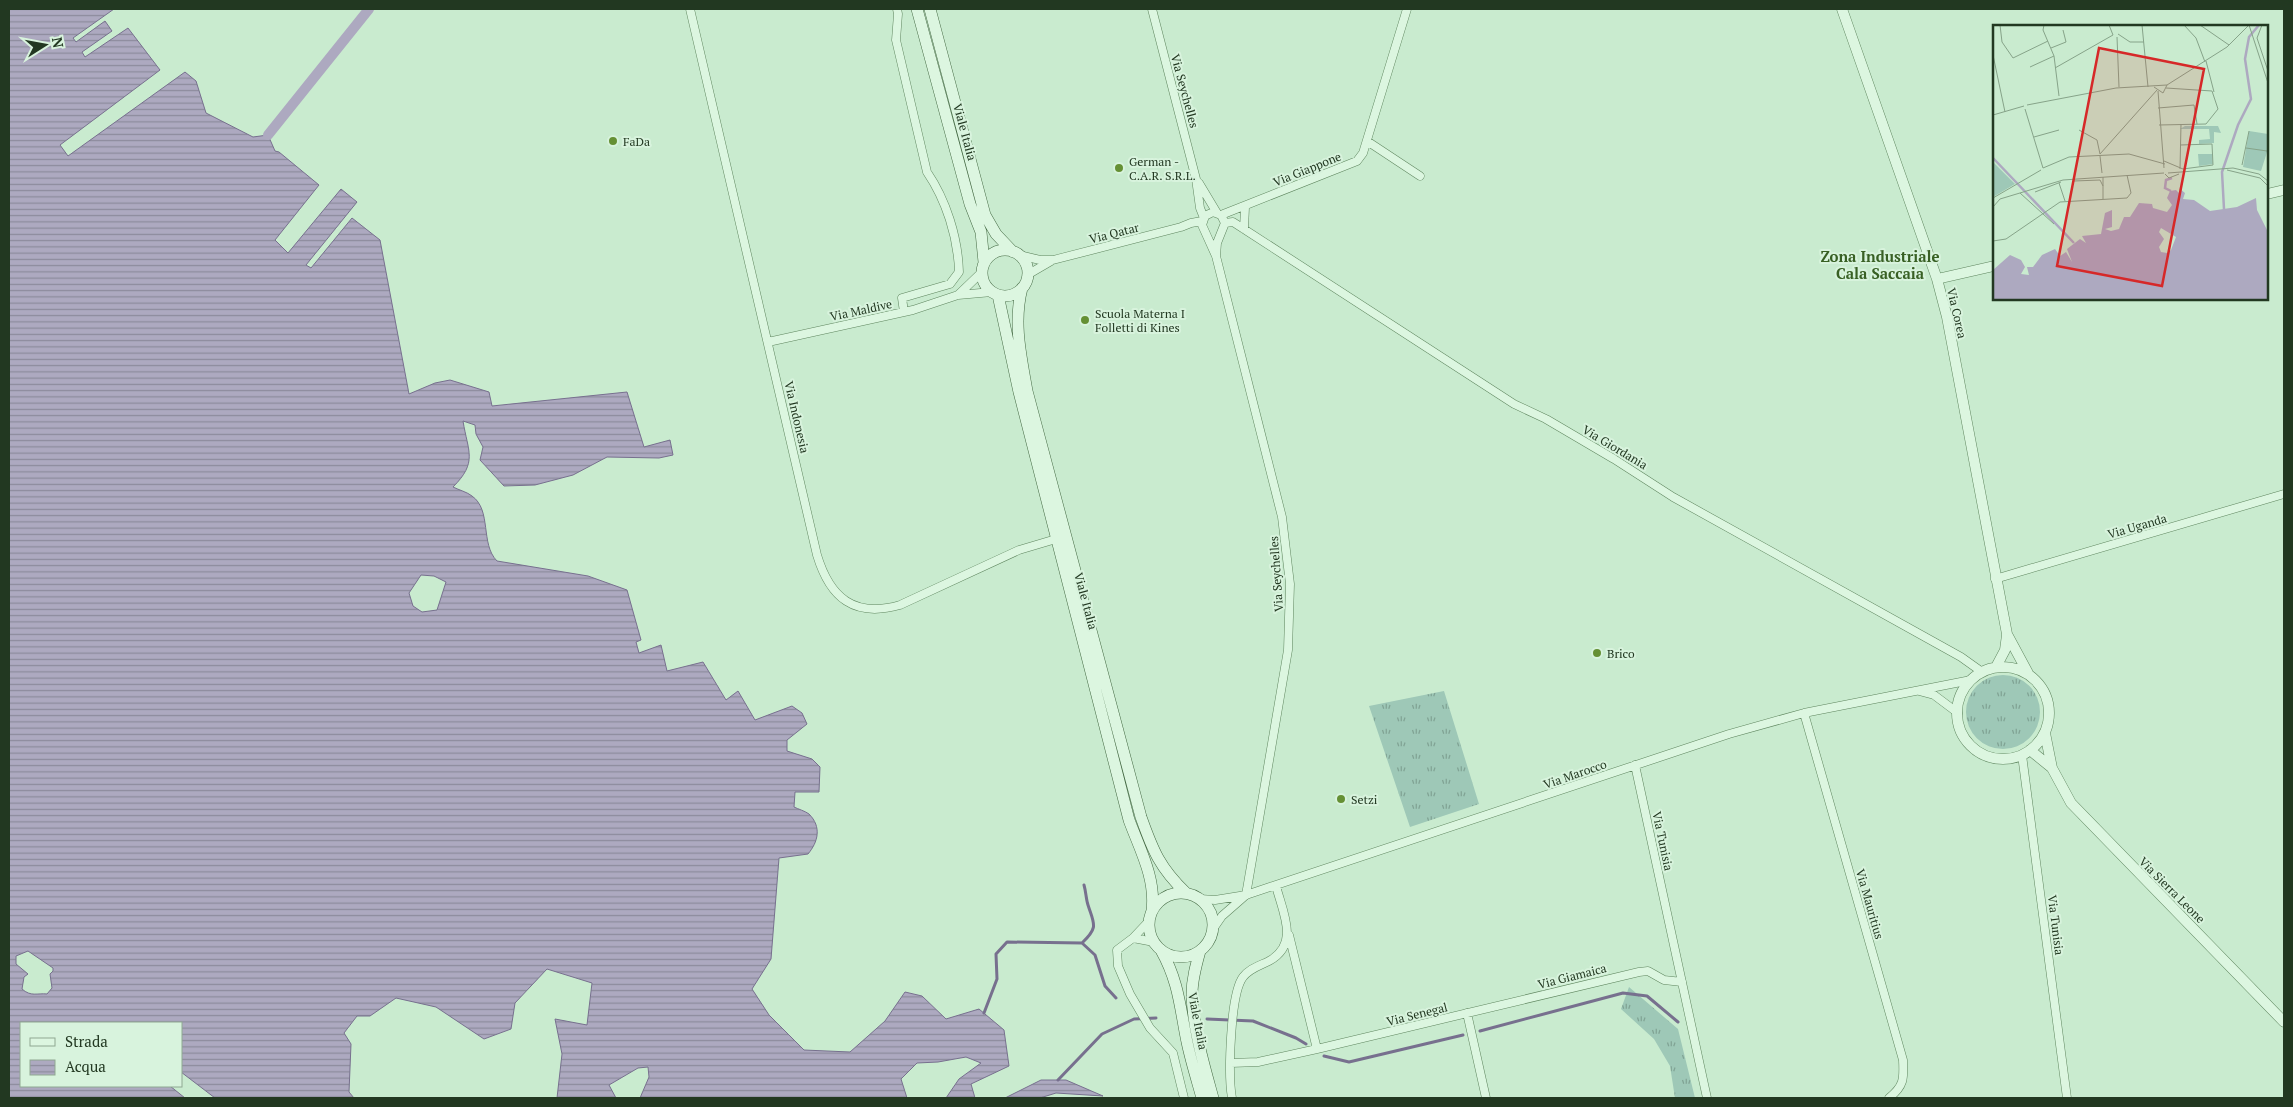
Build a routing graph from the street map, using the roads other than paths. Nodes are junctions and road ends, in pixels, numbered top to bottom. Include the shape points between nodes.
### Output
1 (690, 9) edge
2 (917, 9) edge
3 (930, 9) edge
4 (1152, 9) edge
5 (1407, 9) edge
6 (1842, 9) edge
7 (898, 12) edge
8 (1367, 141) junction
9 (1420, 176) dead end
10 (1196, 179) junction
11 (2284, 190) edge
12 (2268, 194) edge
13 (1245, 207) junction
14 (1219, 214) junction
15 (1204, 225) junction
16 (1223, 229) junction
17 (1244, 230) junction
18 (1016, 253) junction
19 (1216, 256) junction
20 (1053, 260) junction
21 (1993, 266) edge
22 (983, 267) junction
23 (1028, 276) junction
24 (1937, 279) junction
25 (1022, 288) junction
26 (995, 294) junction
27 (958, 295) junction
28 (904, 312) junction
29 (768, 342) junction
30 (2284, 494) edge
31 (1056, 539) junction
32 (1996, 579) junction
33 (2007, 634) junction
34 (1996, 667) junction
35 (1982, 672) junction
36 (2028, 673) junction
37 (1971, 680) junction
38 (1915, 690) junction
39 (1804, 713) junction
40 (1958, 713) junction
41 (2045, 733) junction
42 (2026, 753) junction
43 (1635, 765) junction
44 (2052, 768) junction
45 (1276, 886) junction
46 (1186, 893) junction
47 (1246, 895) junction
48 (1200, 899) junction
49 (1151, 916) junction
50 (1213, 929) junction
51 (1288, 931) junction
52 (1134, 938) junction
53 (1157, 946) junction
54 (1200, 952) junction
55 (1682, 982) junction
56 (1467, 1013) junction
57 (2284, 1022) edge
58 (1317, 1049) junction
59 (1231, 1063) junction
60 (1184, 1098) edge
61 (1202, 1098) edge
62 (1213, 1098) edge
63 (1232, 1098) edge
64 (1486, 1098) edge
65 (1707, 1098) edge
66 (1889, 1098) edge
67 (2067, 1098) edge

1 - 29 street, Via Indonesia
2 - 22 main road, Viale Italia via 970,204 981,232
3 - 18 main road, Viale Italia via 986,215 996,234
4 - 10 street, Via Seychelles
5 - 8 street, Via Giappone
6 - 24 street, Via Corea
7 - 28 street via 896,40 927,172 937,187 952,227 959,272 950,284 902,298
8 - 9 street
8 - 13 street, Via Giappone via 1357,161
10 - 14 street, Via Seychelles
10 - 15 street, Via Seychelles
11 - 12 street
13 - 14 street, Via Giappone
13 - 16 street, Via Giappone
13 - 17 street
14 - 15 street, Via Giappone via 1210,213
14 - 16 street, Via Seychelles
15 - 16 street via 1213,236
15 - 19 street, Via Seychelles
15 - 20 street, Via Qatar via 1191,223
16 - 17 street, Via Giordania via 1233,222
16 - 19 street, Via Seychelles
17 - 35 street, Via Giordania via 1514,404 1546,419 1673,497 1961,657
18 - 20 street
18 - 22 main road via 997,251 988,256
18 - 23 main road via 1026,265
19 - 47 street, Via Seychelles via 1282,517 1290,584 1288,650
20 - 23 street
21 - 24 street
22 - 26 main road via 985,285
22 - 27 street, Via Maldive
23 - 25 main road
24 - 32 street, Via Corea
25 - 26 main road via 1012,295
25 - 46 main road, Viale Italia via 1017,308 1017,335 1028,391 1141,817 1157,858
26 - 27 street, Via Maldive
26 - 31 main road, Viale Italia
27 - 28 street, Via Maldive
28 - 29 street, Via Maldive
29 - 31 street, Via Indonesia via 817,555 828,584 839,596 862,608 894,607 1019,550
30 - 32 street, Via Uganda
31 - 49 main road, Viale Italia via 1129,820 1149,870
32 - 33 street, Via Corea
33 - 34 street via 2005,650
33 - 36 street
34 - 35 street
34 - 36 street via 2012,667
35 - 37 street
36 - 41 street via 2041,686 2048,703 2049,719
37 - 38 street, Via Marocco
37 - 40 street via 1963,691
38 - 39 street, Via Marocco
38 - 40 street via 1934,695
39 - 43 street, Via Marocco
39 - 66 street, Via Mauritius via 1903,1060 1904,1077 1900,1090
40 - 42 street via 1960,727 1967,741 1976,749 1990,757 2005,759
41 - 42 street
41 - 44 street, Via Sierra Leone
42 - 44 street, Via Sierra Leone
42 - 67 street, Via Tunisia
43 - 45 street, Via Marocco
43 - 55 street, Via Tunisia
44 - 57 street, Via Sierra Leone via 2071,803 2086,820
45 - 47 street, Via Marocco
45 - 51 street
46 - 48 main road
46 - 49 main road via 1166,896 1158,902
47 - 48 street, Via Marocco
47 - 50 street, Via Marocco via 1222,916
48 - 50 main road via 1210,912
49 - 52 street
49 - 53 main road via 1150,932
50 - 54 main road
51 - 58 street
51 - 59 street via 1285,947 1279,954 1251,968 1236,990
52 - 53 street
52 - 60 street via 1117,950 1118,966 1142,1015 1173,1054
53 - 54 main road via 1170,956 1180,958
53 - 61 main road, Viale Italia via 1179,991 1187,1043
54 - 62 main road, Viale Italia via 1193,978 1194,1008
55 - 56 street, Via Giamaica via 1664,980 1648,971 1640,972
55 - 65 street, Via Tunisia
56 - 58 street, Via Senegal
56 - 64 street, Via Senegal
58 - 59 street, Via Senegal via 1258,1062
59 - 63 street

